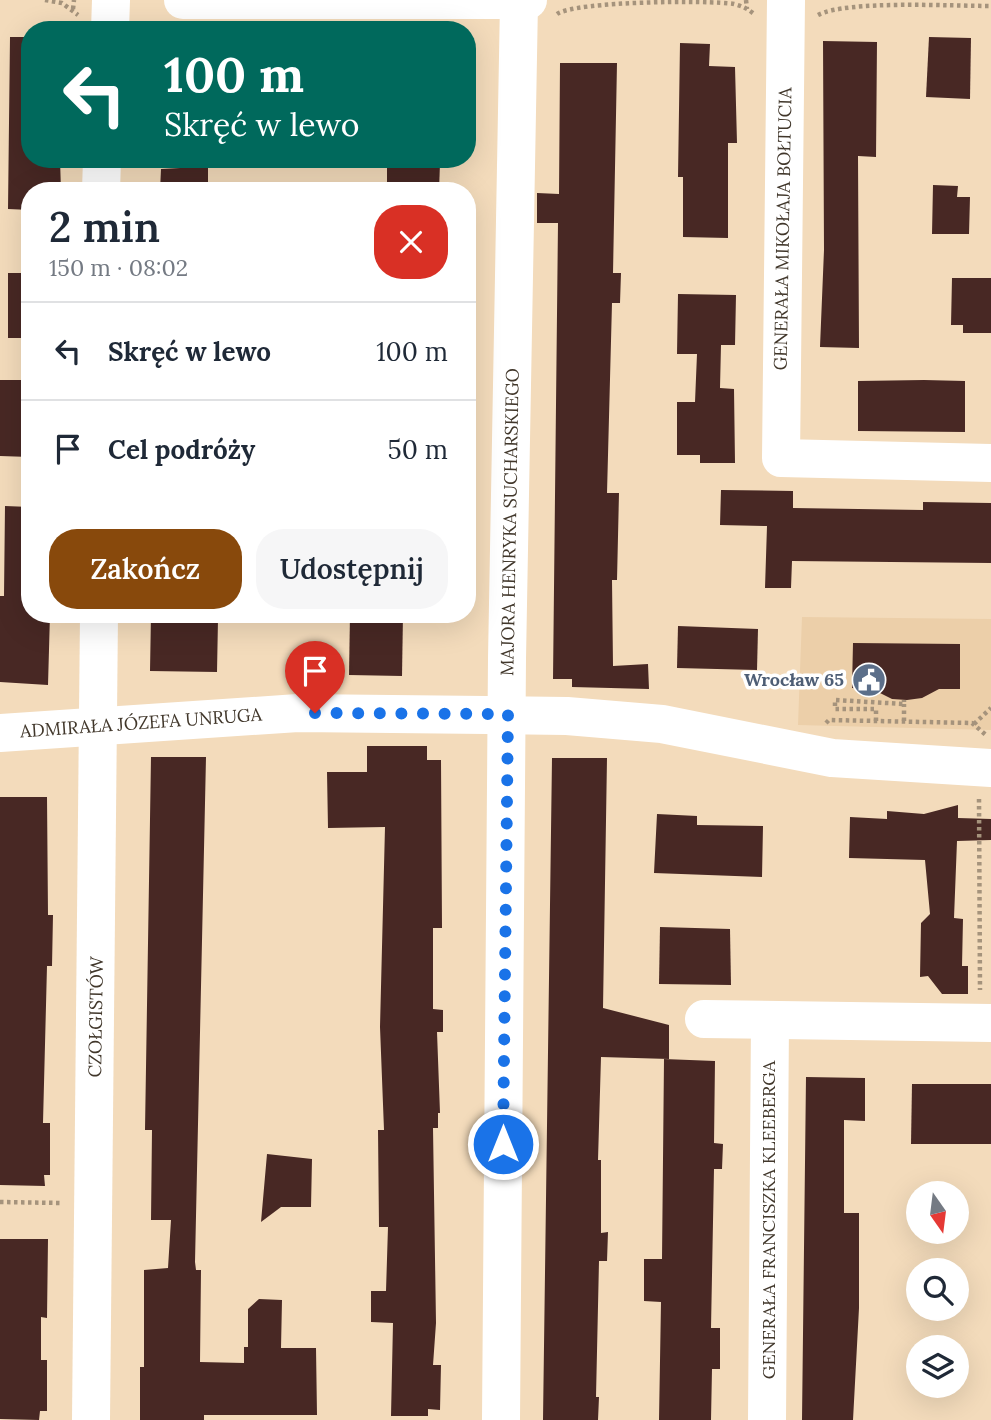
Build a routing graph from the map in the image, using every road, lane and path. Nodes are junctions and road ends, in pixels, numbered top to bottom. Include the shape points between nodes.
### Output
1 (45, 0) edge
2 (74, 0) edge
3 (183, 0) edge
4 (746, 0) edge
5 (524, 1) edge
6 (866, 2) edge
7 (991, 6) edge
8 (73, 9) junction
9 (747, 9) dead end
10 (800, 10) edge
11 (102, 17) edge
12 (991, 463) edge
13 (99, 623) edge
14 (991, 708) edge
15 (508, 714) junction
16 (876, 721) junction
17 (904, 721) junction
18 (815, 723) dead end
19 (974, 724) junction
20 (100, 725) junction
21 (0, 733) edge
22 (991, 739) edge
23 (985, 782) edge
24 (704, 1019) dead end
25 (770, 1020) junction
26 (986, 1023) edge
27 (0, 1202) edge
28 (93, 1203) junction
29 (91, 1420) edge
30 (500, 1420) edge
31 (767, 1420) edge

1 - 8 path
2 - 8 path
3 - 5 street
4 - 9 path
5 - 15 street, MAJORA HENRYKA SUCHARSKIEGO
6 - 7 path
6 - 10 path
8 - 11 path
10 - 12 street, GENERAŁA MIKOŁAJA BOŁTUCIA via 781,458
13 - 20 street, CZOŁGISTÓW
14 - 19 path
15 - 20 street, ADMIRAŁA JÓZEFA UNRUGA via 298,713
15 - 23 street, ADMIRAŁA JÓZEFA UNRUGA via 662,724
15 - 30 street, MAJORA HENRYKA SUCHARSKIEGO
16 - 17 path
16 - 17 path via 876,709 835,709 835,700 904,702
16 - 18 path
17 - 19 path
19 - 22 path
20 - 21 street, ADMIRAŁA JÓZEFA UNRUGA
20 - 28 street, CZOŁGISTÓW
23 - 26 path
24 - 25 street
25 - 26 street
25 - 31 street, GENERAŁA FRANCISZKA KLEEBERGA
27 - 28 path
28 - 29 street, CZOŁGISTÓW

